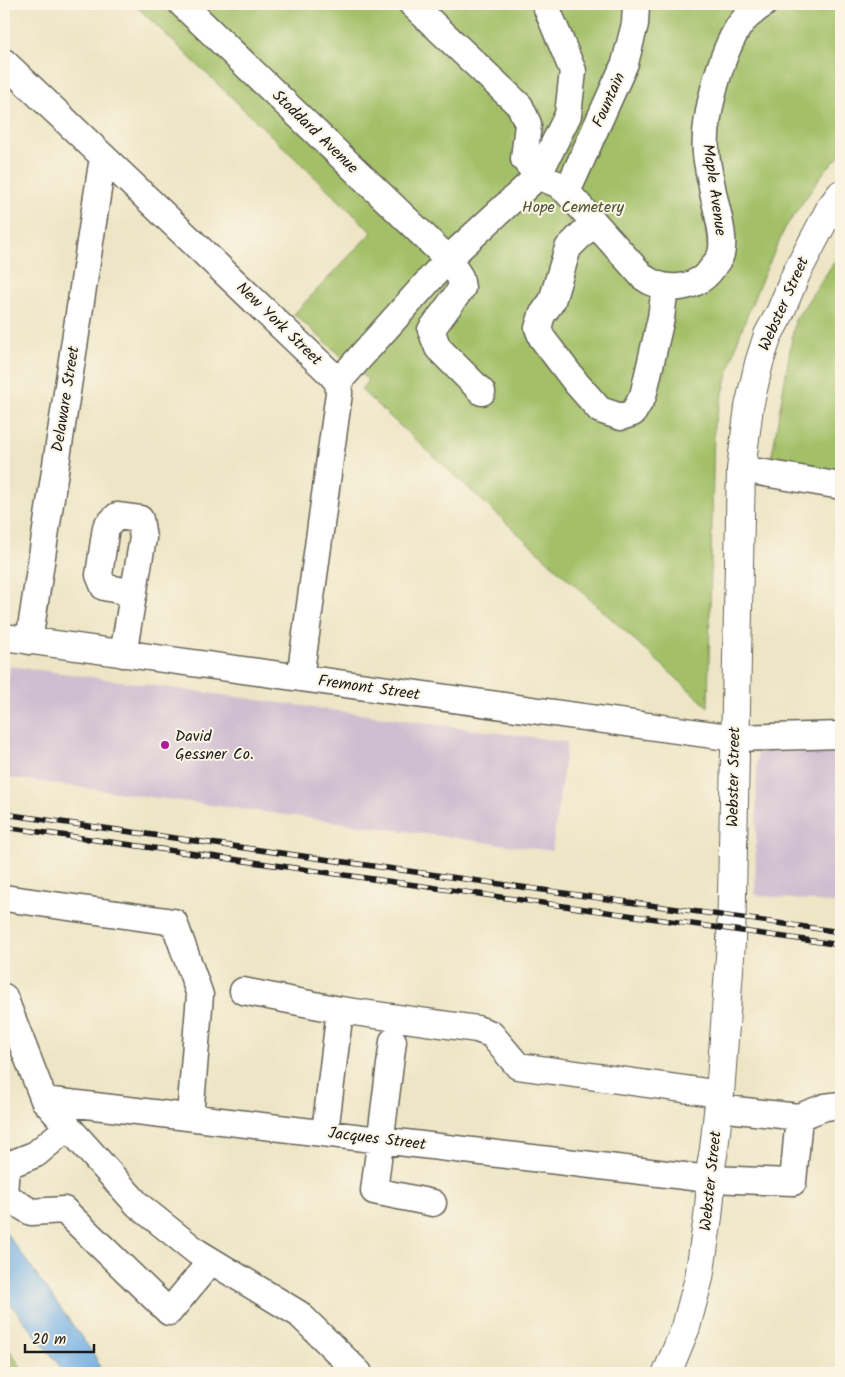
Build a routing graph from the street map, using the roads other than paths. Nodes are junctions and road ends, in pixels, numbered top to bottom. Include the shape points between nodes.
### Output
1 (182, 4) edge
2 (412, 4) edge
3 (545, 4) edge
4 (636, 4) edge
5 (764, 4) edge
6 (739, 15) edge
7 (4, 62) edge
8 (104, 157) junction
9 (538, 176) junction
10 (567, 192) junction
11 (841, 194) edge
12 (594, 222) junction
13 (448, 259) junction
14 (664, 287) junction
15 (338, 382) junction
16 (482, 392) dead end
17 (741, 469) junction
18 (841, 486) edge
19 (134, 592) dead end
20 (16, 639) edge
21 (123, 654) junction
22 (300, 678) junction
23 (841, 735) edge
24 (735, 738) junction
25 (4, 898) edge
26 (243, 990) dead end
27 (4, 997) edge
28 (340, 1010) junction
29 (393, 1041) dead end
30 (44, 1100) junction
31 (719, 1101) junction
32 (841, 1105) edge
33 (190, 1116) junction
34 (799, 1117) junction
35 (68, 1126) junction
36 (325, 1132) junction
37 (381, 1139) junction
38 (709, 1179) junction
39 (4, 1194) edge
40 (433, 1203) dead end
41 (211, 1261) junction
42 (359, 1373) edge
43 (667, 1373) edge

1 - 13 street, Stoddard Avenue
2 - 9 street via 520,106 528,124 524,159
3 - 9 street via 573,71 568,114
4 - 10 street, Fountain via 635,24 625,62
5 - 6 street, Maple Avenue via 751,13
6 - 14 street, Maple Avenue via 708,114 706,152 722,238 721,255 712,270 698,282
7 - 8 street, New York Street
8 - 15 street, New York Street
8 - 20 street, Delaware Street
9 - 10 street
9 - 13 street
10 - 12 street
11 - 17 main road, Webster Street via 796,274 768,334 749,407
12 - 14 street via 643,277
12 - 14 street via 568,248 552,301 538,328 542,338 600,410 621,417 633,413 643,396 661,318
13 - 15 street
13 - 16 street, Stoddard Avenue via 460,277 462,288 431,330 438,348
15 - 22 street
17 - 18 street
17 - 24 main road, Webster Street
19 - 21 street
20 - 21 street, Fremont Street
21 - 22 street, Fremont Street
22 - 24 street, Fremont Street
23 - 24 street, Fremont Street
24 - 31 main road, Webster Street via 730,969
25 - 33 street via 174,922 200,995
26 - 28 street
27 - 30 street
28 - 31 street via 477,1029 491,1034 518,1066
28 - 36 street
29 - 37 street
30 - 33 street, Jacques Street
30 - 35 street
31 - 34 street
31 - 38 main road, Webster Street
32 - 34 street
33 - 36 street, Jacques Street
34 - 38 street, Jacques Street via 793,1182
35 - 39 street via 36,1154 6,1166
35 - 41 street via 138,1205
36 - 37 street, Jacques Street
37 - 38 street, Jacques Street
37 - 40 street via 374,1191
38 - 43 main road, Webster Street via 710,1196 699,1278 686,1327
39 - 41 street via 31,1212 64,1210 169,1312
41 - 42 street via 300,1314

